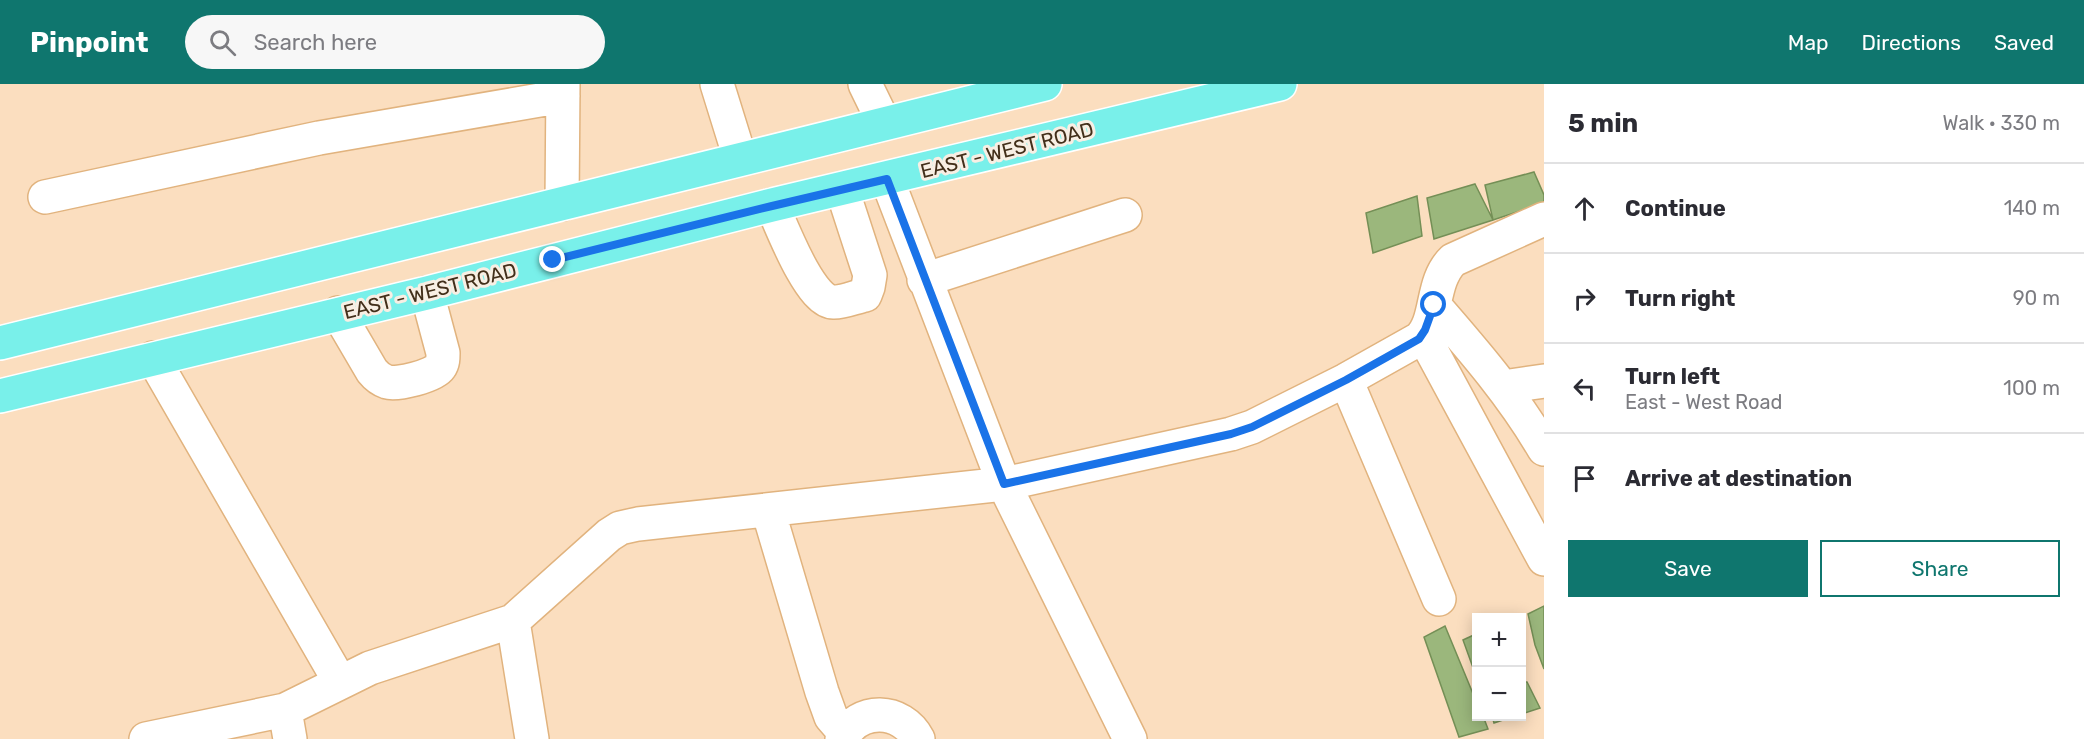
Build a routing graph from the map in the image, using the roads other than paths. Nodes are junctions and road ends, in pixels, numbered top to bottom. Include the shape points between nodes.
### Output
1 (717, 84) edge
2 (865, 84) edge
3 (1280, 84) edge
4 (1006, 89) edge
5 (563, 90) edge
6 (884, 123) junction
7 (740, 159) junction
8 (887, 179) junction
9 (842, 189) junction
10 (45, 196) dead end
11 (562, 204) junction
12 (772, 206) junction
13 (1125, 215) dead end
14 (1544, 219) edge
15 (924, 280) junction
16 (427, 293) junction
17 (1434, 305) junction
18 (338, 313) junction
19 (1423, 335) junction
20 (1, 339) edge
21 (153, 358) junction
22 (1346, 380) junction
23 (1544, 381) edge
24 (1503, 387) junction
25 (0, 396) edge
26 (1544, 449) edge
27 (1004, 484) junction
28 (768, 510) junction
29 (1544, 559) edge
30 (1440, 599) dead end
31 (513, 621) junction
32 (340, 682) junction
33 (287, 724) edge
34 (843, 736) edge
35 (146, 739) edge
36 (532, 739) edge
37 (918, 739) edge
38 (1130, 739) edge

1 - 7 street
2 - 6 street
3 - 8 main road, EAST - WEST ROAD
4 - 6 main road
5 - 10 street
5 - 11 street
6 - 7 main road
7 - 11 main road
8 - 9 main road, EAST - WEST ROAD
8 - 15 street
9 - 12 main road, EAST - WEST ROAD
9 - 12 street via 870,274 865,295 833,302 823,300 802,269
11 - 20 main road
12 - 16 main road, EAST - WEST ROAD
13 - 15 street
14 - 17 street via 1453,260 1440,278
15 - 27 street
16 - 18 main road, EAST - WEST ROAD
16 - 18 street via 443,361 434,374 397,383 388,383 372,371
17 - 19 street
17 - 24 street
18 - 21 main road, EAST - WEST ROAD
19 - 22 street
19 - 29 street
21 - 25 main road, EAST - WEST ROAD
21 - 32 street
22 - 27 street via 1231,434
22 - 30 street
23 - 24 street
24 - 26 street
27 - 28 street
27 - 38 street
28 - 31 street via 620,528
28 - 34 street via 822,692
31 - 32 street via 370,668
31 - 36 street
32 - 33 street
33 - 35 street
34 - 37 street via 859,720 878,714 897,717 912,728

